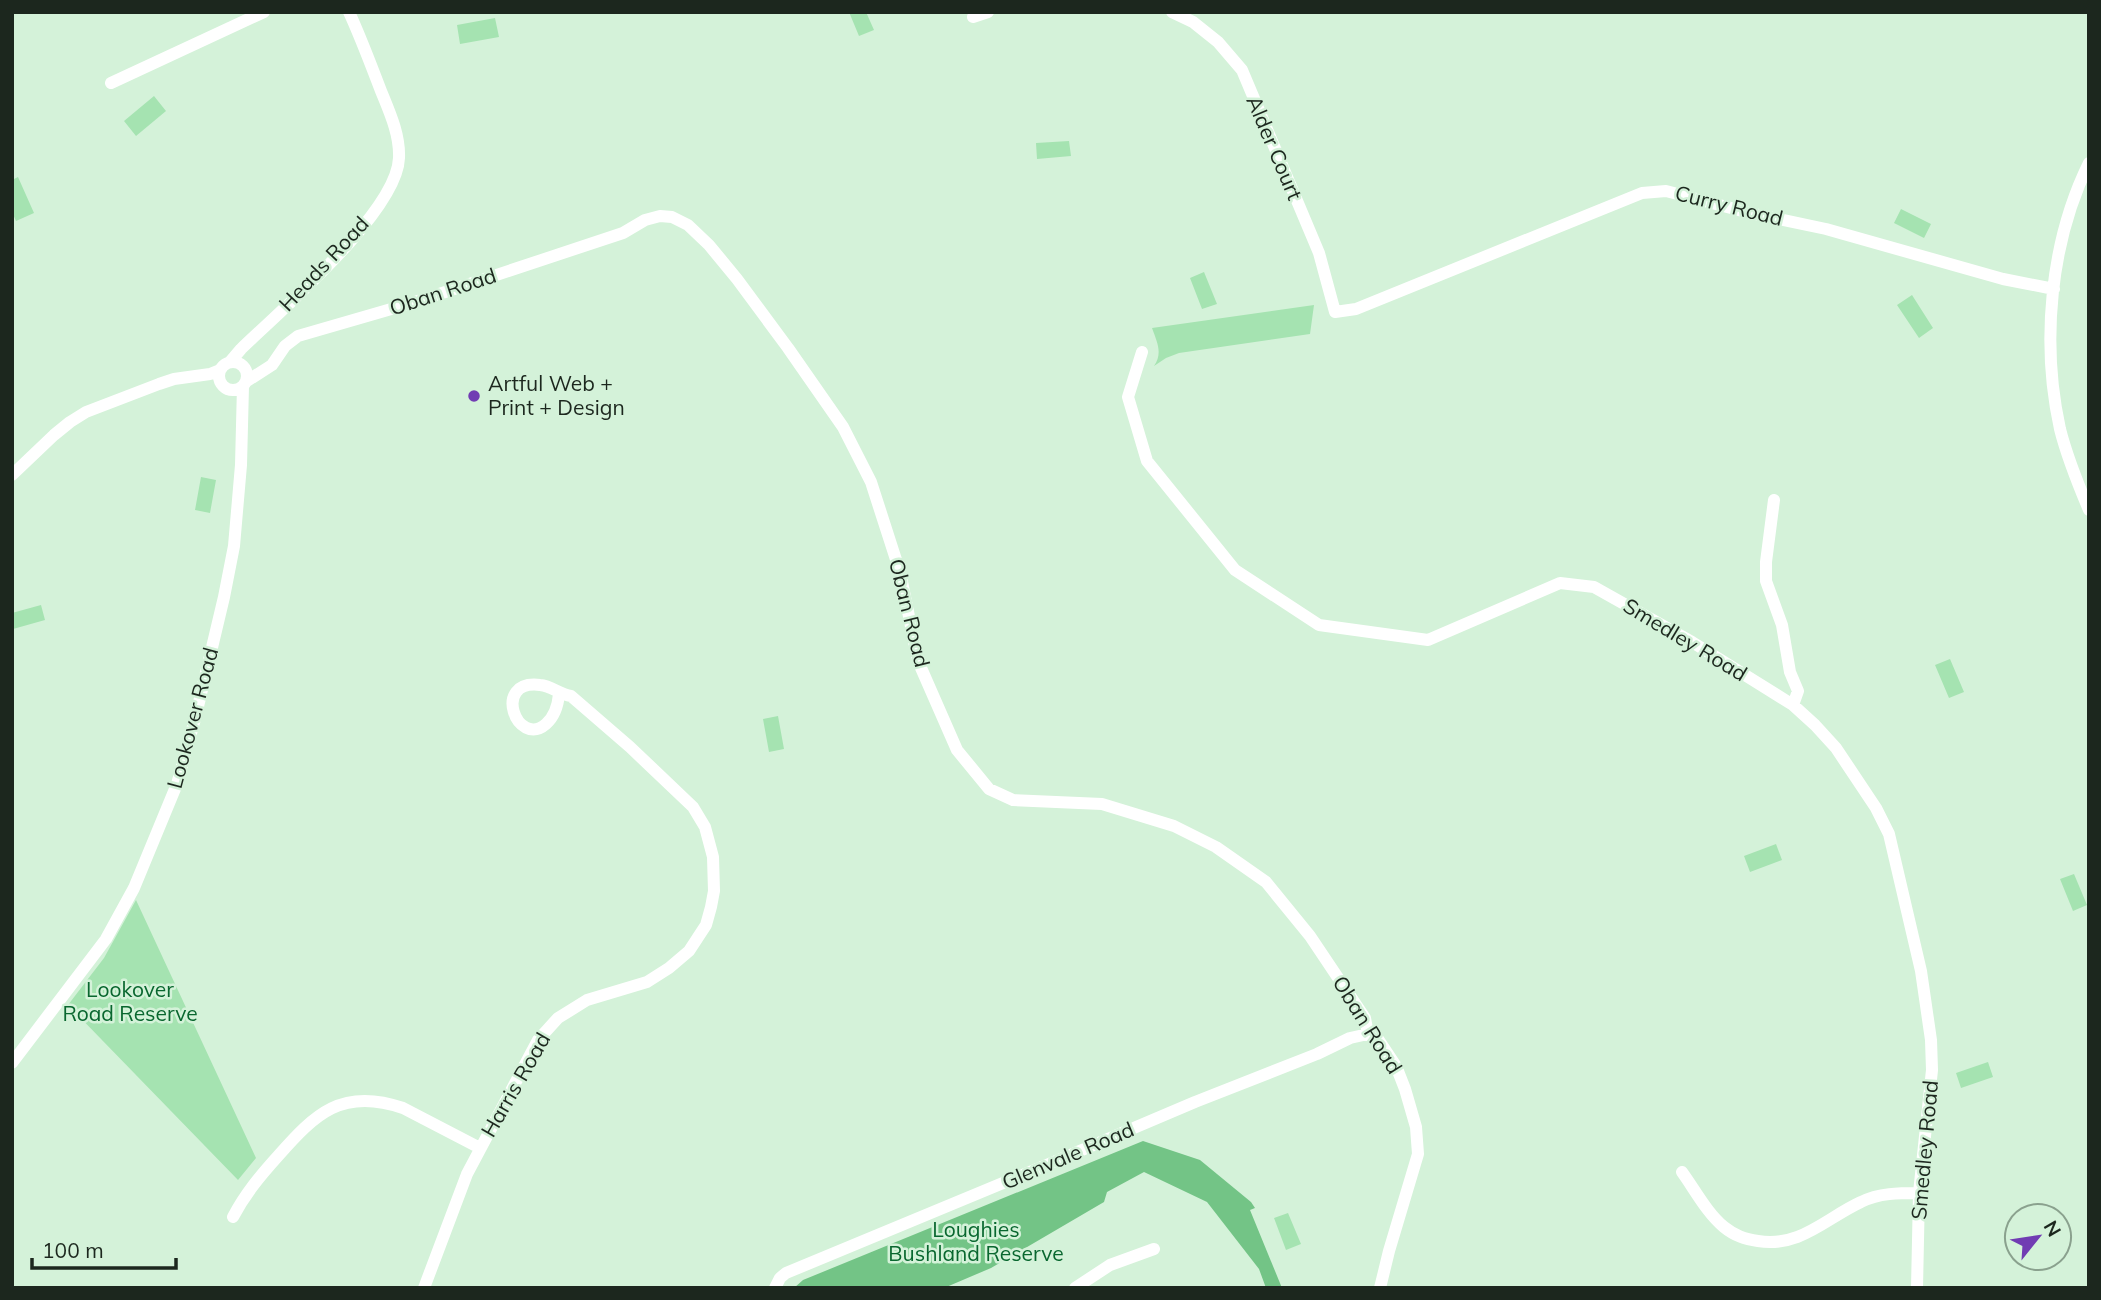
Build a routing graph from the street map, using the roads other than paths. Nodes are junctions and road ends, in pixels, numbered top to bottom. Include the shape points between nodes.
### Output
1 (264, 12) edge
2 (349, 12) edge
3 (988, 12) edge
4 (1172, 12) edge
5 (973, 17) dead end
6 (111, 83) dead end
7 (2089, 163) edge
8 (2054, 289) junction
9 (1335, 312) joint
10 (1142, 352) dead end
11 (235, 376) junction
12 (14, 470) edge
13 (1774, 500) dead end
14 (2089, 510) edge
15 (559, 694) dead end
16 (1793, 705) junction
17 (1368, 1034) junction
18 (12, 1063) edge
19 (480, 1148) junction
20 (1682, 1172) dead end
21 (1919, 1193) junction
22 (233, 1217) dead end
23 (1154, 1249) dead end
24 (424, 1288) edge
25 (775, 1288) edge
26 (1075, 1288) edge
27 (1380, 1288) edge
28 (1917, 1288) edge

1 - 6 street
2 - 11 street, Heads Road via 395,128 397,169 360,230 241,348
3 - 5 street
4 - 9 street, Alder Court via 1219,42 1242,70 1319,253
7 - 8 street via 2065,227
8 - 9 street, Curry Road via 1666,191 1643,193 1356,309
8 - 14 street via 2051,361 2056,408 2067,454
10 - 16 street, Smedley Road via 1128,397 1147,461 1235,570 1319,625 1428,640 1560,583 1594,587
11 - 12 street, Oban Road via 174,379 86,412
11 - 17 street, Oban Road via 267,369 298,336 438,295 623,233 645,220 672,217 688,225 737,279 843,427 870,482 900,572 918,661 957,750 989,789 1013,800 1101,804 1174,826 1216,847 1266,882 1303,927 1365,1018
11 - 18 street, Lookover Road via 242,413 242,465 234,546 177,784 134,888 106,939
13 - 16 street via 1766,581 1798,691
15 - 19 street, Harris Road via 580,703 693,807 705,827 713,858 713,899 706,925 689,951 669,968 647,982 587,1000 558,1018 538,1040
16 - 21 street, Smedley Road via 1836,748 1876,808 1891,843 1921,971 1931,1040
17 - 25 street, Glenvale Road via 786,1273
17 - 27 street, Oban Road via 1378,1039 1396,1066 1416,1127 1418,1154
19 - 22 street via 390,1104 372,1100 335,1106 297,1135 244,1196
19 - 24 street, Harris Road
20 - 21 street via 1723,1227 1742,1238 1767,1243 1801,1237 1863,1201
21 - 28 street, Smedley Road
23 - 26 street via 1110,1265

